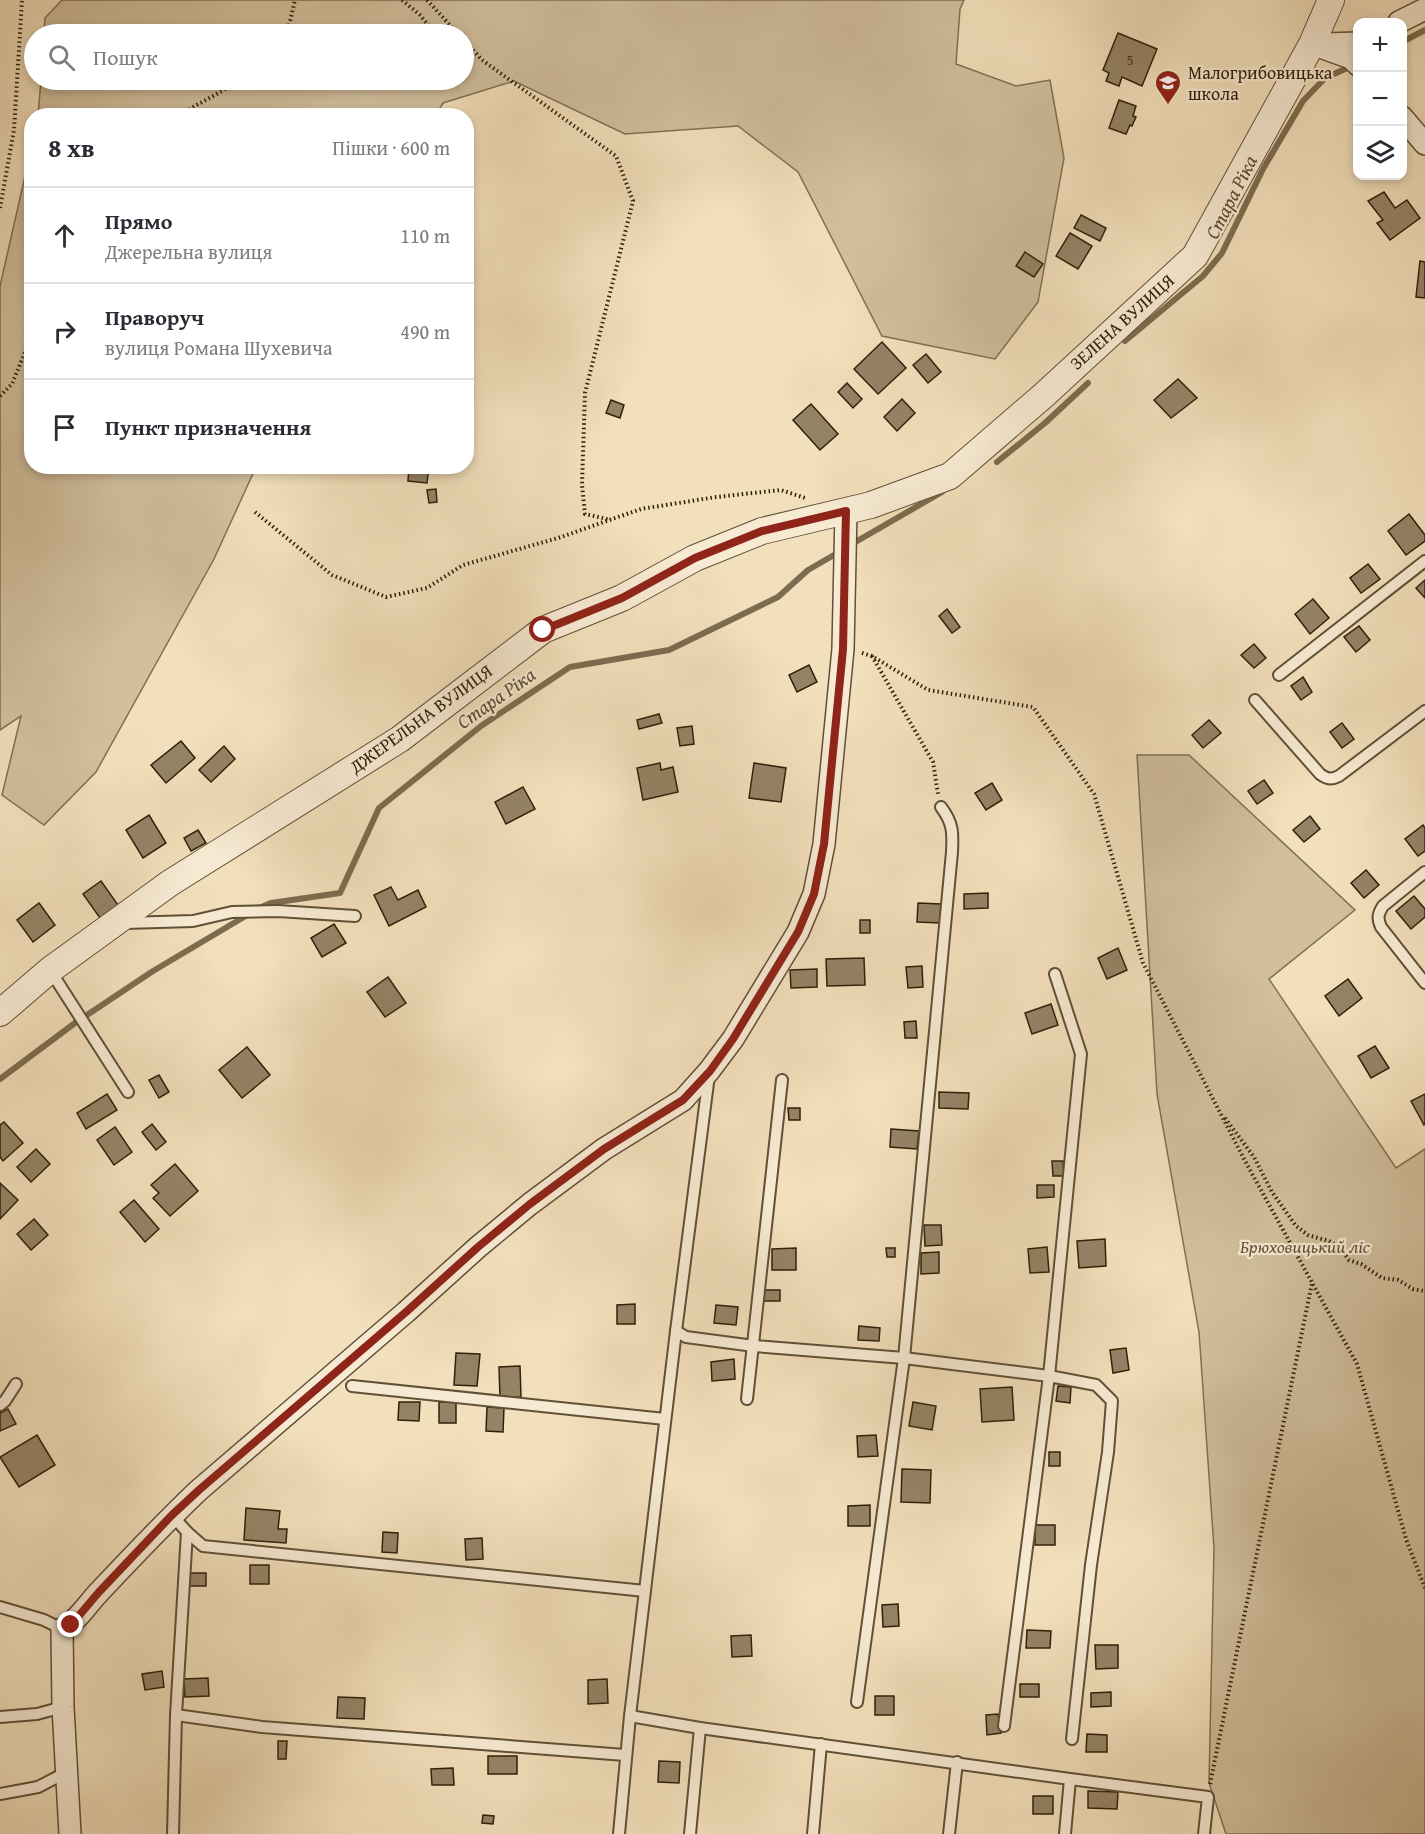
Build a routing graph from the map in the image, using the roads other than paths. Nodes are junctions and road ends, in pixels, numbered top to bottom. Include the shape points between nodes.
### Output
1 (1331, 0) edge
2 (1425, 9) edge
3 (1407, 18) edge
4 (1312, 44) junction
5 (1353, 55) edge
6 (1407, 123) edge
7 (1425, 144) edge
8 (845, 520) junction
9 (1425, 561) edge
10 (1279, 675) dead end
11 (1255, 700) dead end
12 (1425, 711) edge
13 (941, 807) road end
14 (1425, 872) edge
15 (355, 916) dead end
16 (116, 923) junction
17 (50, 970) junction
18 (1055, 974) dead end
19 (1425, 983) edge
20 (0, 1013) edge
21 (710, 1071) junction
22 (782, 1080) dead end
23 (128, 1092) dead end
24 (676, 1331) junction
25 (754, 1346) junction
26 (904, 1358) junction
27 (1049, 1376) junction
28 (16, 1384) dead end
29 (352, 1386) dead end
30 (747, 1399) dead end
31 (0, 1405) edge
32 (665, 1419) junction
33 (172, 1515) junction
34 (187, 1532) junction
35 (645, 1591) junction
36 (0, 1607) edge
37 (62, 1629) junction
38 (857, 1702) dead end
39 (63, 1707) junction
40 (176, 1715) junction
41 (630, 1716) junction
42 (0, 1717) edge
43 (1004, 1726) dead end
44 (700, 1728) junction
45 (1072, 1739) dead end
46 (821, 1744) junction
47 (626, 1755) junction
48 (957, 1762) junction
49 (67, 1772) junction
50 (1070, 1779) junction
51 (0, 1794) edge
52 (70, 1834) edge
53 (173, 1834) edge
54 (619, 1834) edge
55 (690, 1834) edge
56 (813, 1834) edge
57 (949, 1834) edge
58 (1065, 1834) edge
59 (1204, 1834) edge

1 - 4 street, ЗЕЛЕНА ВУЛИЦЯ
2 - 3 street
4 - 5 street
4 - 8 street, ЗЕЛЕНА ВУЛИЦЯ via 1195,256 950,476 871,505
6 - 7 street
8 - 16 street, ДЖЕРЕЛЬНА ВУЛИЦЯ via 762,531 695,558 622,598 543,630 400,739 170,883
8 - 21 street via 843,649 824,844 814,894 798,932
9 - 10 lane
11 - 12 lane via 1320,774 1333,779
13 - 26 lane via 953,831 952,852
14 - 19 lane via 1383,906 1378,920
15 - 16 lane via 232,912 193,921
16 - 17 street, ДЖЕРЕЛЬНА ВУЛИЦЯ
17 - 20 street, ДЖЕРЕЛЬНА ВУЛИЦЯ
17 - 23 lane
18 - 27 lane via 1081,1054
21 - 24 lane
21 - 33 street via 683,1100 604,1149 530,1204
22 - 25 lane
24 - 25 lane via 686,1336
24 - 32 lane
25 - 26 lane
25 - 30 lane
26 - 27 lane
26 - 38 lane
27 - 43 lane
27 - 45 lane via 1096,1385 1112,1401
28 - 31 lane
29 - 32 lane
32 - 35 lane
33 - 34 lane
33 - 37 street via 71,1625
34 - 35 lane via 203,1546
34 - 40 lane
35 - 41 lane
36 - 37 lane
37 - 39 street
39 - 42 lane
39 - 49 street
40 - 47 lane via 262,1727
40 - 53 lane
41 - 44 lane
41 - 47 lane
44 - 46 lane
44 - 55 lane
46 - 48 lane
46 - 56 lane
47 - 54 lane
48 - 50 lane
48 - 57 lane
49 - 51 lane via 38,1787
49 - 52 street
50 - 58 lane
50 - 59 lane via 1208,1797

